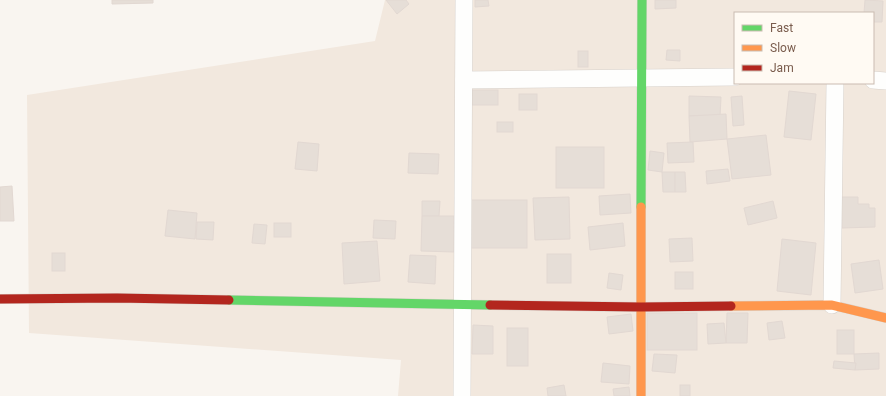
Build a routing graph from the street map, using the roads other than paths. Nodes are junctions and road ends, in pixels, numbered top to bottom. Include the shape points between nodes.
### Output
1 (464, 0) edge
2 (642, 0) edge
3 (734, 77) edge
4 (641, 78) junction
5 (464, 80) junction
6 (874, 80) edge
7 (886, 81) edge
8 (835, 84) edge
9 (0, 299) edge
10 (462, 305) junction
11 (832, 305) junction
12 (641, 307) junction
13 (886, 318) edge
14 (462, 396) edge
15 (641, 396) edge

1 - 5 street
2 - 4 street
3 - 4 street
4 - 5 street
4 - 12 street
5 - 10 street
6 - 7 street
8 - 11 street
9 - 10 street
10 - 12 street
10 - 14 street
11 - 12 street
11 - 13 street
12 - 15 street

